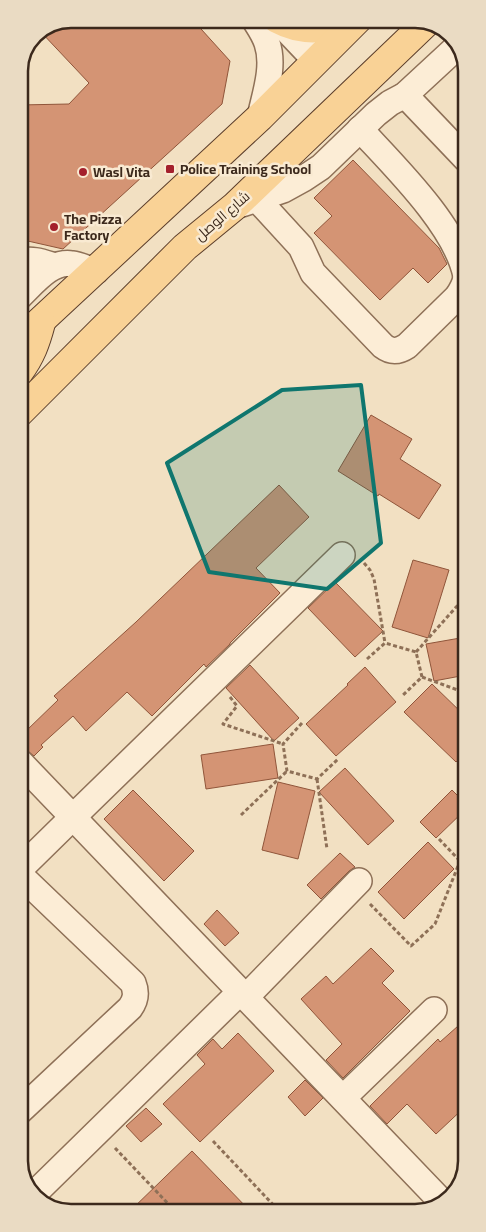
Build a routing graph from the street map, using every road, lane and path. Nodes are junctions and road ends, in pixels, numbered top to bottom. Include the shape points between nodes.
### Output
1 (260, 28) edge
2 (285, 28) edge
3 (304, 28) edge
4 (326, 28) edge
5 (349, 28) edge
6 (421, 28) edge
7 (453, 50) edge
8 (316, 61) junction
9 (405, 95) junction
10 (260, 117) junction
11 (360, 129) junction
12 (458, 151) edge
13 (246, 202) junction
14 (458, 254) edge
15 (28, 260) edge
16 (55, 266) junction
17 (96, 271) junction
18 (28, 289) edge
19 (458, 296) edge
20 (42, 319) junction
21 (28, 332) edge
22 (28, 358) edge
23 (28, 405) edge
24 (342, 555) joint
25 (458, 605) edge
26 (385, 644) junction
27 (416, 652) junction
28 (367, 659) dead end
29 (422, 677) junction
30 (215, 679) junction
31 (458, 690) edge
32 (403, 695) dead end
33 (302, 723) dead end
34 (283, 744) junction
35 (338, 759) dead end
36 (28, 770) edge
37 (287, 770) junction
38 (317, 779) junction
39 (241, 815) dead end
40 (72, 817) junction
41 (439, 839) dead end
42 (327, 849) dead end
43 (458, 859) edge
44 (28, 861) edge
45 (458, 866) edge
46 (28, 883) edge
47 (356, 884) joint
48 (243, 995) junction
49 (434, 1010) dead end
50 (343, 1098) junction
51 (28, 1104) edge
52 (99, 1131) junction
53 (213, 1141) dead end
54 (38, 1190) edge
55 (438, 1198) edge
56 (168, 1204) edge
57 (272, 1204) edge

1 - 10 street via 270,55
2 - 8 street
3 - 4 main road
5 - 8 main road
6 - 13 main road, شارع الوصل
7 - 9 street
8 - 10 main road
9 - 11 street via 383,108
9 - 12 street
10 - 17 main road
11 - 13 street via 303,180
11 - 14 street via 425,201
13 - 19 street via 301,248 313,274 388,350 401,350 407,346
13 - 23 main road, شارع الوصل via 185,247
15 - 16 street
16 - 17 street via 72,264
16 - 18 street
17 - 20 main road
20 - 21 main road
20 - 22 main road
24 - 26 path via 358,559 370,570
24 - 30 street
25 - 27 path
26 - 27 path
26 - 28 path
27 - 29 path
29 - 31 path
29 - 32 path
30 - 34 path via 237,706 223,724
30 - 40 street
33 - 34 path
34 - 37 path
35 - 38 path
36 - 40 street
37 - 38 path
37 - 39 path
38 - 42 path
40 - 44 street
40 - 48 street
41 - 43 path
45 - 47 path via 435,924 411,946
46 - 51 street via 132,983 136,996 130,1008
47 - 48 street
48 - 50 street
48 - 52 street
49 - 50 street
50 - 55 street
52 - 54 street
52 - 56 path
53 - 57 path

